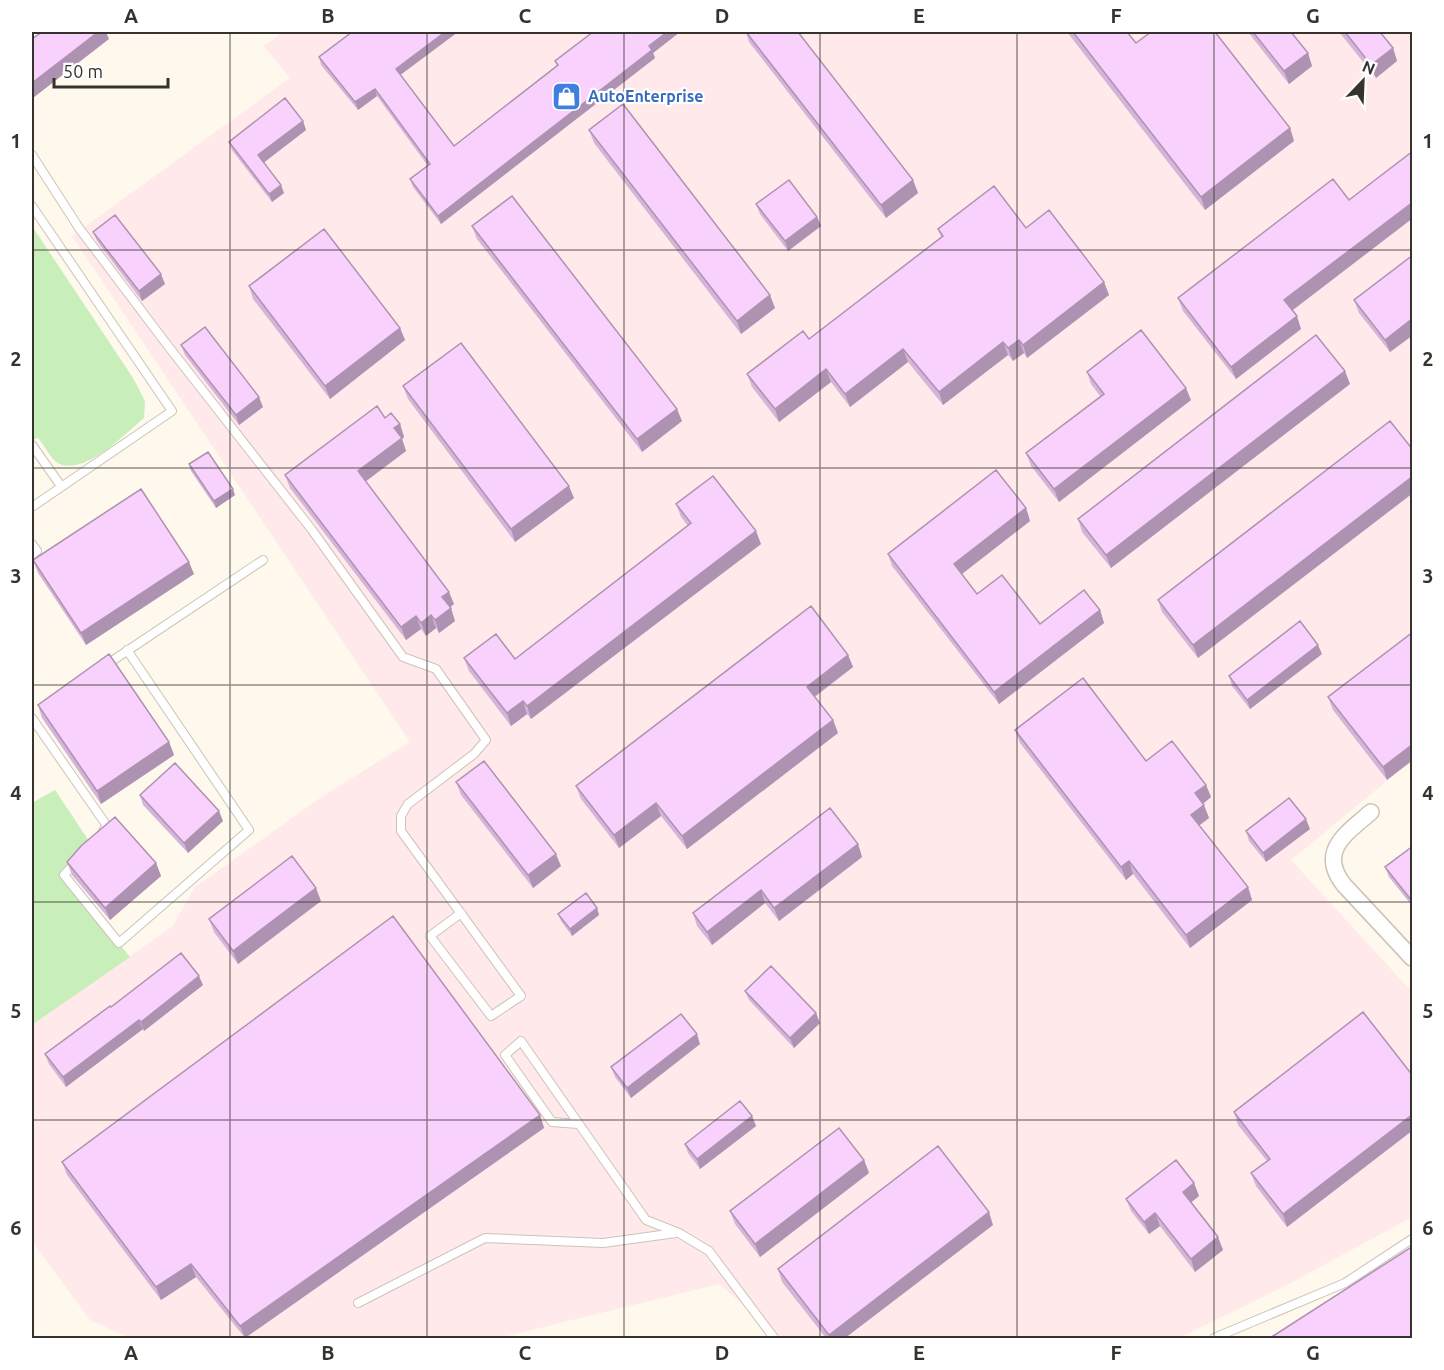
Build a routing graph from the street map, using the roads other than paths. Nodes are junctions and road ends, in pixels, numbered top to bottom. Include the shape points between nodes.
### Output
1 (32, 155) edge
2 (32, 206) edge
3 (32, 445) edge
4 (61, 486) junction
5 (32, 507) edge
6 (32, 544) edge
7 (32, 555) edge
8 (263, 560) dead end
9 (127, 650) junction
10 (99, 670) edge
11 (41, 711) edge
12 (32, 718) edge
13 (1371, 812) dead end
14 (100, 834) edge
15 (78, 858) edge
16 (461, 913) junction
17 (1413, 958) edge
18 (578, 1124) junction
19 (679, 1233) junction
20 (1413, 1239) edge
21 (358, 1303) dead end
22 (774, 1338) edge
23 (1214, 1338) edge

1 - 16 lane via 79,228 312,530 403,657 436,669 486,740 474,754 408,804 401,816 401,831
2 - 4 lane via 172,411
3 - 4 lane
4 - 5 lane
6 - 7 lane via 36,551
8 - 9 lane
9 - 10 lane
9 - 15 lane via 249,830 119,943 64,875
11 - 12 lane
12 - 14 lane via 107,826
13 - 17 street via 1341,838 1335,847 1334,867 1344,885
16 - 16 lane via 521,996 490,1016 430,936
18 - 18 lane via 566,1105 521,1041 505,1055 552,1122
18 - 19 lane via 646,1220
19 - 21 lane via 603,1243 485,1238
19 - 22 lane via 709,1251
20 - 23 lane via 1345,1283

